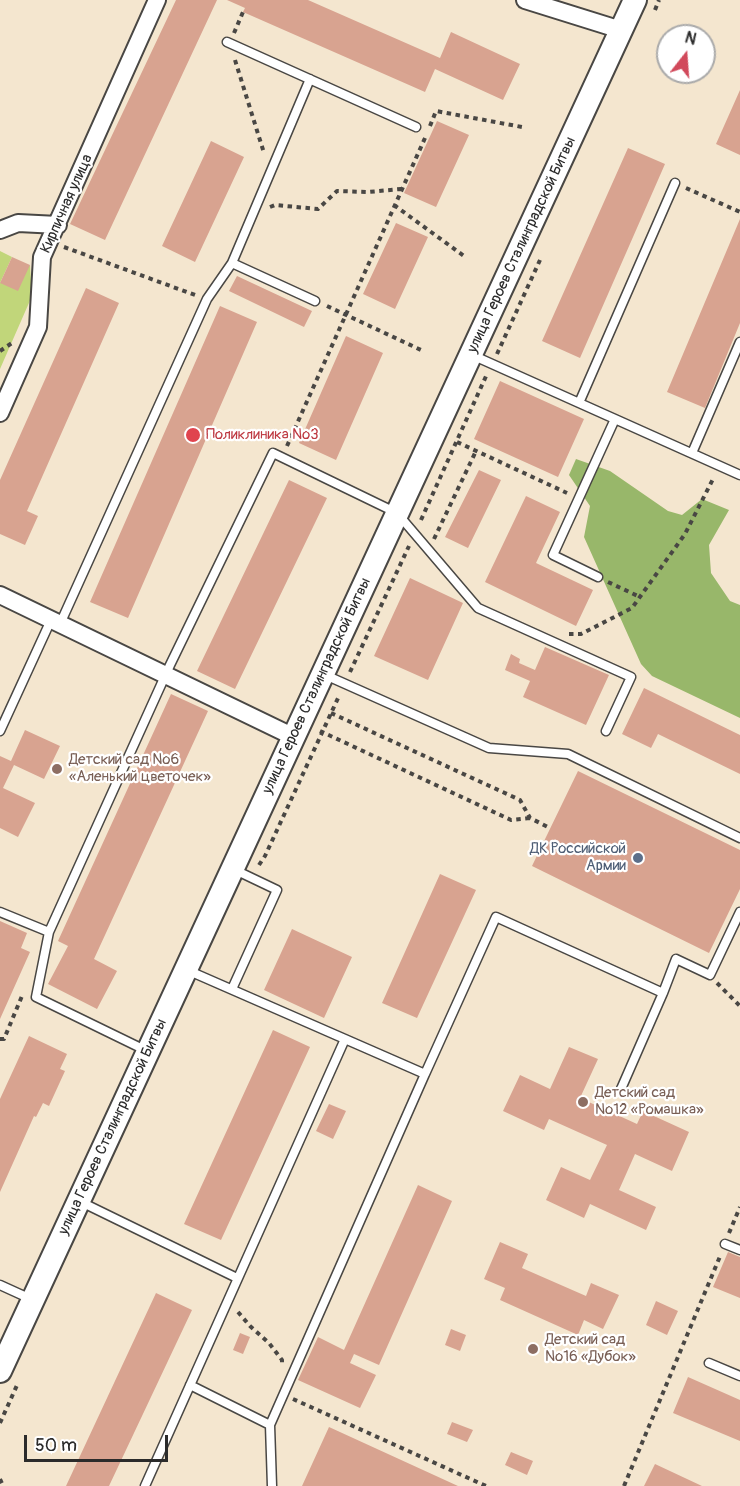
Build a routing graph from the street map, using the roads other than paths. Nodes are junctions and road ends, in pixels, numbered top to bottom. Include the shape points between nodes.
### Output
1 (157, 0) edge
2 (525, 0) edge
3 (645, 5) edge
4 (621, 30) junction
5 (228, 43) road end
6 (310, 79) junction
7 (416, 127) dead end
8 (675, 183) road end
9 (58, 225) junction
10 (0, 230) edge
11 (232, 263) junction
12 (315, 301) road end
13 (740, 342) edge
14 (471, 354) junction
15 (579, 403) junction
16 (0, 413) edge
17 (615, 419) junction
18 (692, 453) junction
19 (740, 475) edge
20 (397, 513) junction
21 (598, 577) road end
22 (0, 595) edge
23 (56, 622) junction
24 (323, 674) junction
25 (166, 675) junction
26 (0, 730) edge
27 (606, 731) dead end
28 (294, 737) junction
29 (740, 838) edge
30 (241, 873) junction
31 (0, 912) edge
32 (740, 912) edge
33 (49, 932) junction
34 (186, 969) junction
35 (232, 989) junction
36 (663, 993) junction
37 (345, 1039) junction
38 (148, 1052) junction
39 (425, 1074) junction
40 (621, 1089) dead end
41 (79, 1201) junction
42 (725, 1244) road end
43 (740, 1250) edge
44 (237, 1278) junction
45 (0, 1286) edge
46 (33, 1300) junction
47 (709, 1363) dead end
48 (0, 1371) edge
49 (740, 1376) edge
50 (190, 1385) junction
51 (270, 1425) junction
52 (145, 1486) edge
53 (272, 1486) edge

1 - 9 street, Кирпичная улица
2 - 4 street
3 - 4 street, улица Героев Сталинградской Битвы
4 - 14 street, улица Героев Сталинградской Битвы
5 - 6 lane
6 - 7 lane
6 - 11 lane
8 - 15 lane
9 - 10 street via 18,223
9 - 16 street, Кирпичная улица via 42,257 38,327
11 - 12 lane
11 - 23 lane via 207,299
13 - 18 lane
14 - 15 lane
14 - 20 street, улица Героев Сталинградской Битвы
15 - 17 lane
17 - 18 lane
17 - 21 lane via 553,555
18 - 19 lane
20 - 24 street, улица Героев Сталинградской Битвы
20 - 25 lane via 273,453
20 - 27 lane via 478,608 632,677
22 - 23 street
23 - 25 street
23 - 26 lane
24 - 28 street, улица Героев Сталинградской Битвы
24 - 29 lane via 489,748 568,754
25 - 28 street
25 - 33 lane
28 - 30 street, улица Героев Сталинградской Битвы
30 - 34 street, улица Героев Сталинградской Битвы
30 - 35 lane via 277,890
31 - 33 lane
32 - 36 lane via 710,975 676,959
33 - 38 lane via 36,997
34 - 35 lane
34 - 38 street, улица Героев Сталинградской Битвы
35 - 37 lane
36 - 39 lane via 496,917
36 - 40 lane
37 - 39 lane
37 - 44 lane
38 - 41 street, улица Героев Сталинградской Битвы
39 - 51 lane
41 - 44 lane
41 - 46 street, улица Героев Сталинградской Битвы
42 - 43 lane
44 - 50 lane
45 - 46 lane
46 - 48 street, улица Героев Сталинградской Битвы
47 - 49 lane
50 - 51 lane
50 - 52 lane
51 - 53 lane

